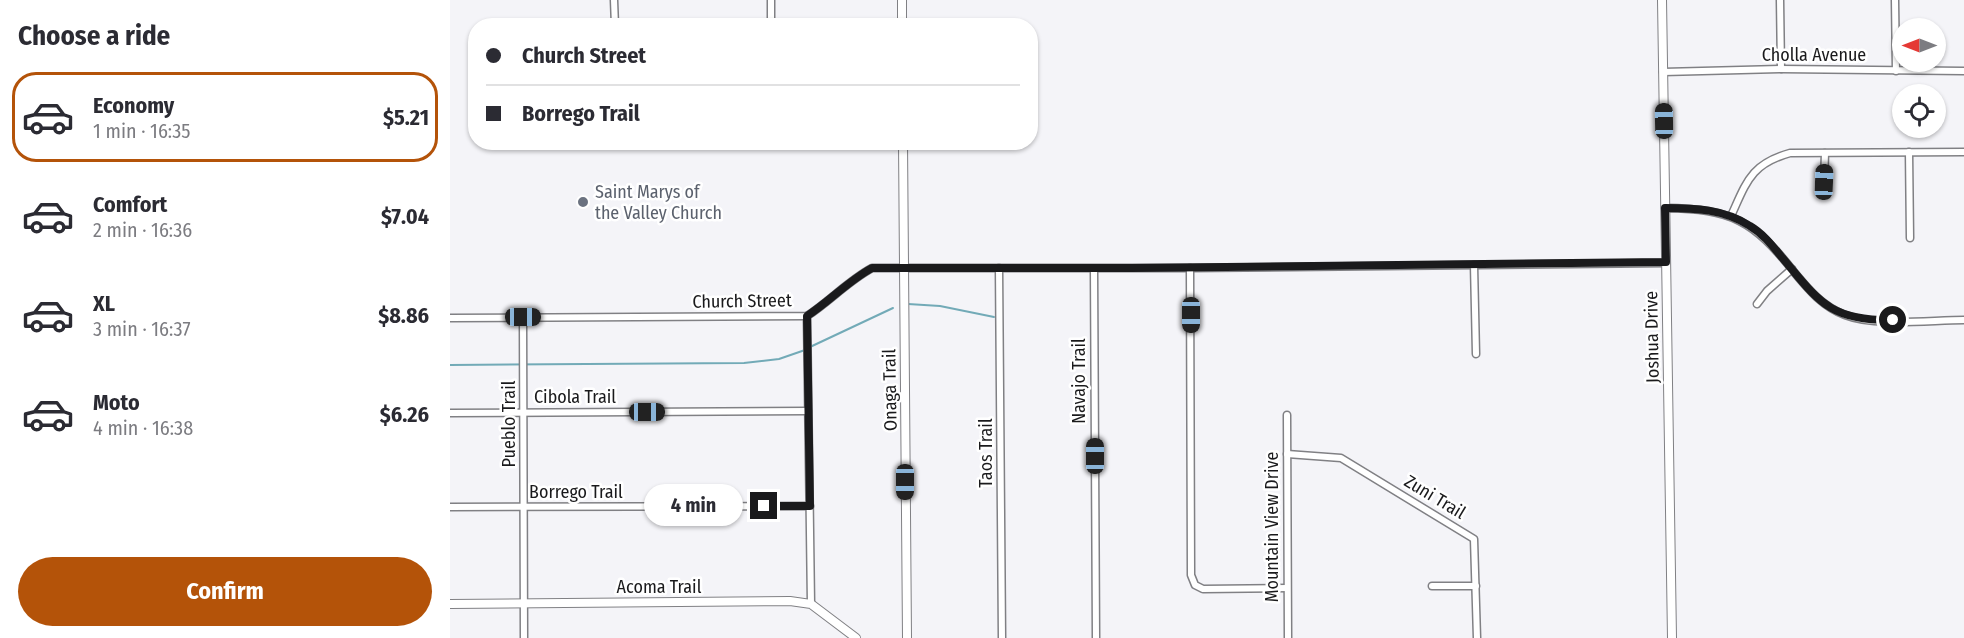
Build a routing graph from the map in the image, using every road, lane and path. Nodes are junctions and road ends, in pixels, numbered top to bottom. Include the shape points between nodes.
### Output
1 (614, 0) edge
2 (771, 0) edge
3 (902, 0) edge
4 (1662, 0) edge
5 (1780, 0) edge
6 (1895, 0) edge
7 (615, 18) edge
8 (771, 18) edge
9 (902, 18) edge
10 (1895, 18) edge
11 (1781, 69) junction
12 (1892, 71) edge
13 (1946, 71) edge
14 (1964, 71) edge
15 (1663, 72) junction
16 (903, 150) edge
17 (1909, 152) junction
18 (1964, 152) edge
19 (1825, 153) junction
20 (1824, 182) dead end
21 (1665, 208) junction
22 (1731, 216) junction
23 (1910, 238) dead end
24 (1666, 262) junction
25 (1474, 265) junction
26 (904, 268) junction
27 (999, 268) junction
28 (1094, 268) junction
29 (1190, 268) junction
30 (1792, 270) junction
31 (1757, 304) dead end
32 (807, 316) junction
33 (523, 317) junction
34 (450, 318) edge
35 (1964, 320) edge
36 (1476, 354) dead end
37 (808, 411) junction
38 (450, 413) edge
39 (524, 413) junction
40 (1287, 416) dead end
41 (1287, 454) junction
42 (810, 506) junction
43 (450, 507) edge
44 (524, 507) junction
45 (1432, 586) dead end
46 (1476, 586) junction
47 (1287, 588) junction
48 (450, 603) edge
49 (524, 603) junction
50 (811, 604) junction
51 (524, 638) edge
52 (856, 638) edge
53 (907, 638) edge
54 (1002, 638) edge
55 (1096, 638) edge
56 (1288, 638) edge
57 (1477, 638) edge
58 (1672, 638) edge

1 - 7 street
2 - 8 street
3 - 9 street
4 - 15 street, Joshua Drive
5 - 11 street
6 - 10 street
11 - 12 street, Cholla Avenue
11 - 15 street, Cholla Avenue
13 - 14 street, Cholla Avenue
15 - 21 street, Joshua Drive
16 - 26 street, Onaga Trail
17 - 18 street
17 - 19 street
17 - 23 street
19 - 20 street
19 - 22 street via 1790,153 1770,159 1746,183
21 - 22 street via 1709,210
21 - 24 street, Joshua Drive
22 - 30 street via 1766,238
24 - 25 street, Church Street
24 - 58 street, Joshua Drive
25 - 29 street, Church Street
25 - 36 street
26 - 27 street, Church Street
26 - 32 street, Church Street via 872,268
26 - 53 street, Onaga Trail
27 - 28 street, Church Street
27 - 54 street, Taos Trail
28 - 29 street, Church Street
28 - 55 street, Navajo Trail
29 - 47 street via 1191,575 1195,585 1203,589
30 - 31 street
30 - 35 street via 1812,295 1847,316 1869,320
32 - 33 street, Church Street
32 - 37 street
33 - 34 street, Church Street
33 - 39 street, Pueblo Trail
37 - 39 street, Cibola Trail
37 - 42 street
38 - 39 street, Cibola Trail
39 - 44 street, Pueblo Trail
40 - 41 street, Mountain View Drive
41 - 46 street, Zuni Trail via 1341,458 1474,539
41 - 47 street, Mountain View Drive
42 - 44 street, Borrego Trail
42 - 50 street
43 - 44 street, Borrego Trail
44 - 49 street, Pueblo Trail
45 - 46 street
46 - 57 street, Zuni Trail
47 - 56 street, Mountain View Drive
48 - 49 street, Acoma Trail
49 - 50 street, Acoma Trail
49 - 51 street, Pueblo Trail
50 - 52 street

